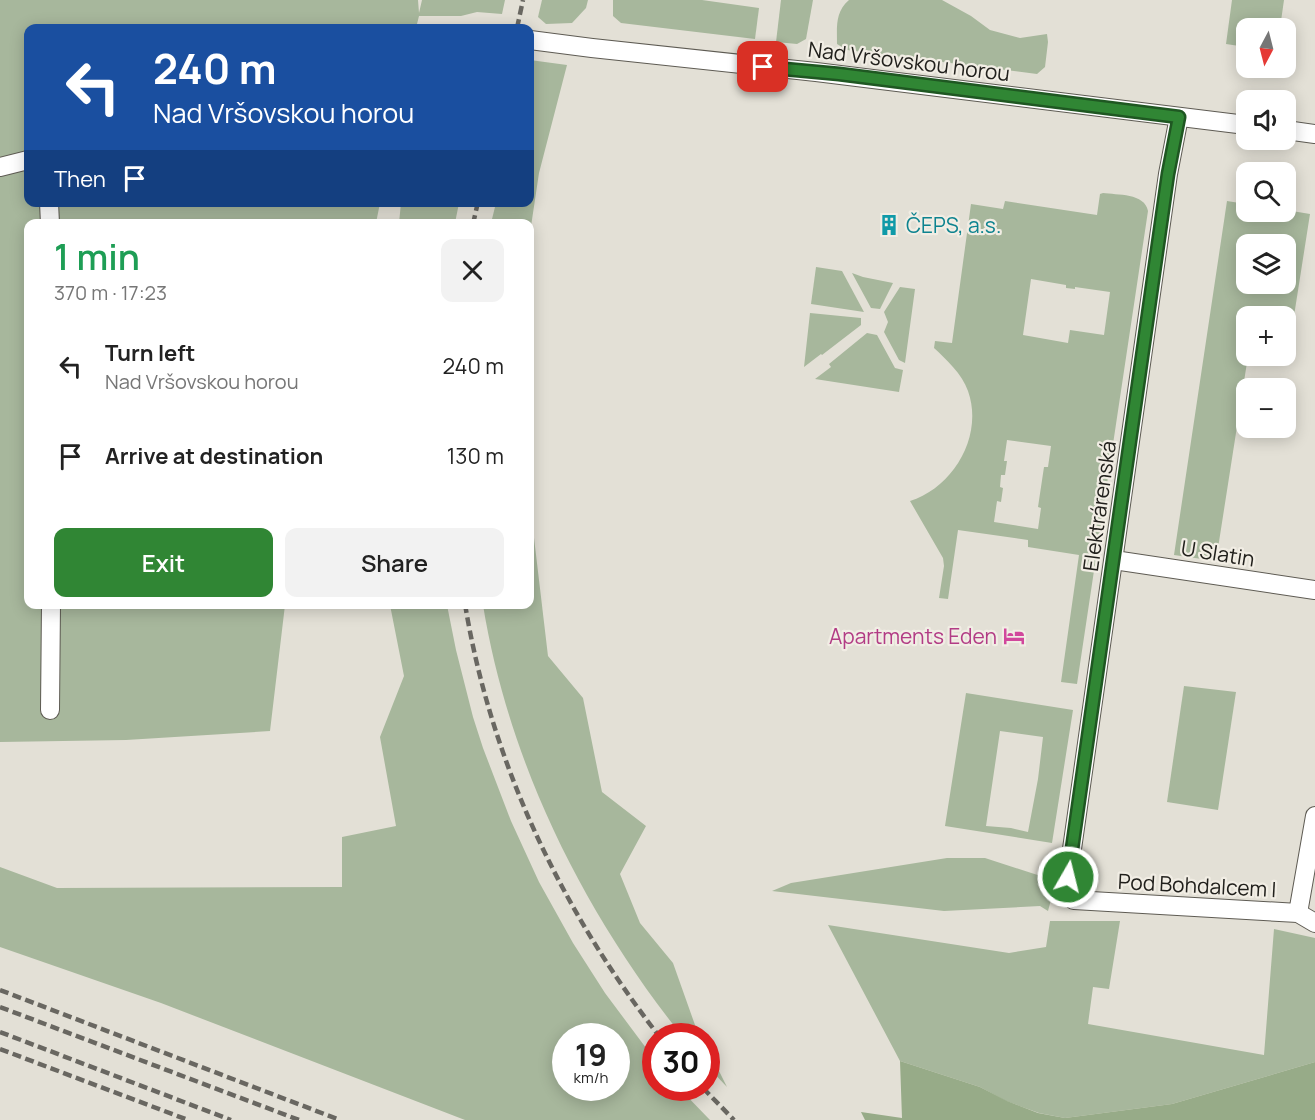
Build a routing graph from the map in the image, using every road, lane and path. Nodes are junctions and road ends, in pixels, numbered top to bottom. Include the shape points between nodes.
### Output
1 (534, 40) edge
2 (1179, 117) junction
3 (1236, 123) edge
4 (1296, 131) edge
5 (1315, 134) edge
6 (24, 161) edge
7 (0, 167) edge
8 (1114, 560) junction
9 (1315, 590) edge
10 (51, 609) edge
11 (50, 710) dead end
12 (1315, 816) edge
13 (1074, 900) joint
14 (1298, 913) junction
15 (1315, 923) edge

1 - 2 street, Nad Vršovskou horou
2 - 3 street, Nad Vršovskou horou
2 - 8 street, Elektrárenská
4 - 5 street
6 - 7 street
8 - 9 street, U Slatin
8 - 13 street, Elektrárenská via 1068,877
10 - 11 street
12 - 14 street
13 - 14 street, Pod Bohdalcem I
14 - 15 street, Pod Bohdalcem I

